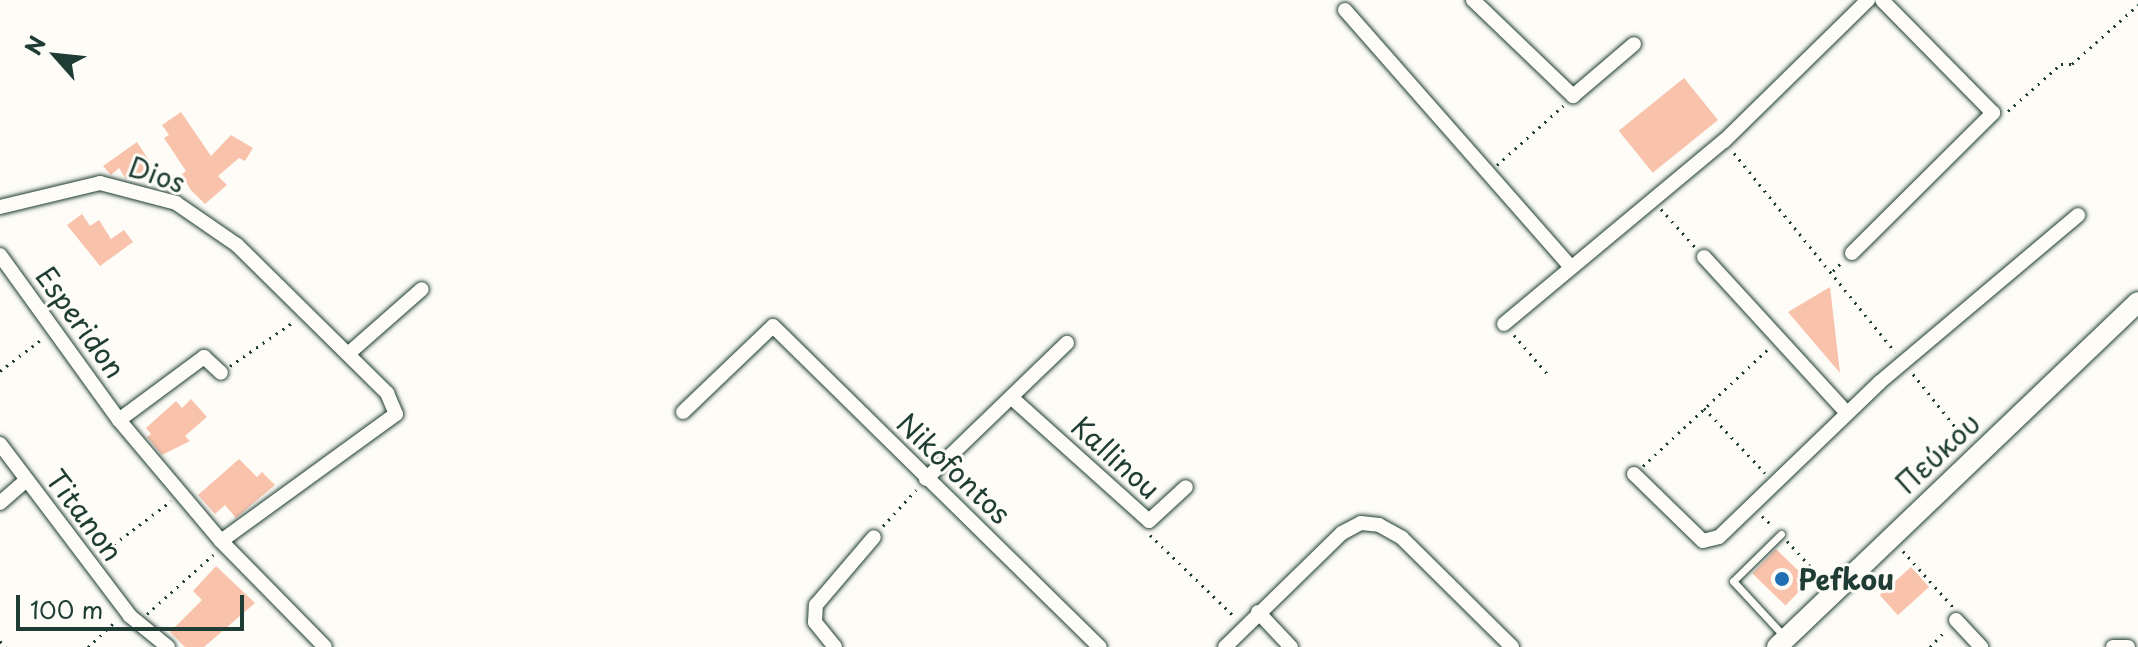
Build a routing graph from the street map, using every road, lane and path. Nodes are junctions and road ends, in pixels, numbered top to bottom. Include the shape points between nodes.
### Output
1 (1473, 0) edge
2 (1868, 0) edge
3 (1882, 0) edge
4 (2138, 5) edge
5 (1345, 10) dead end
6 (1634, 44) dead end
7 (1573, 96) junction
8 (1993, 113) junction
9 (1724, 141) junction
10 (1489, 173) junction
11 (1652, 199) junction
12 (0, 207) edge
13 (2078, 215) dead end
14 (1852, 253) dead end
15 (0, 255) edge
16 (1704, 257) joint
17 (1571, 267) junction
18 (422, 289) dead end
19 (2138, 302) edge
20 (306, 313) junction
21 (1504, 324) joint
22 (54, 330) junction
23 (1779, 339) junction
24 (1067, 343) dead end
25 (348, 354) junction
26 (1904, 363) junction
27 (0, 371) edge
28 (221, 373) joint
29 (1550, 377) dead end
30 (1012, 398) junction
31 (1704, 408) junction
32 (683, 412) dead end
33 (1847, 413) junction
34 (119, 420) junction
35 (0, 444) edge
36 (1977, 454) junction
37 (1634, 474) joint
38 (926, 479) junction
39 (26, 480) junction
40 (1776, 484) junction
41 (1186, 487) dead end
42 (181, 494) junction
43 (0, 503) edge
44 (1753, 507) junction
45 (1149, 521) junction
46 (1781, 534) junction
47 (1889, 536) junction
48 (874, 537) joint
49 (223, 542) junction
50 (89, 563) junction
51 (1833, 592) junction
52 (126, 611) junction
53 (1258, 612) junction
54 (1956, 620) junction
55 (138, 622) junction
56 (1245, 627) junction
57 (0, 641) edge
58 (1782, 642) edge
59 (6, 647) edge
60 (88, 647) edge
61 (168, 647) edge
62 (325, 647) edge
63 (835, 647) edge
64 (1100, 647) edge
65 (1225, 647) edge
66 (1291, 647) edge
67 (1512, 647) edge
68 (1930, 647) edge
69 (1981, 647) edge

1 - 7 street
2 - 9 street
3 - 8 street
4 - 8 path via 2072,64 2061,64 2004,114
5 - 10 street
6 - 7 street
7 - 10 path
8 - 14 street
9 - 11 street
9 - 26 path
10 - 17 street
11 - 16 path
11 - 17 street
12 - 20 street, Dios via 100,183 176,203 237,245
13 - 26 street
15 - 22 street, Esperidon
16 - 23 street
17 - 21 street
18 - 25 street
19 - 36 main road, Πεύκου
20 - 25 street, Dios
20 - 28 path
21 - 29 path
22 - 27 path
22 - 34 street, Esperidon
23 - 31 path
23 - 33 street
24 - 30 street
25 - 49 street, Dios via 387,393 396,414
26 - 33 street
26 - 36 path
28 - 34 street via 204,357
30 - 38 street
30 - 45 street, Kallinou
31 - 37 path
31 - 40 path
32 - 38 street, Nikofontos via 773,326
33 - 40 street
34 - 42 street, Esperidon
35 - 39 street, Titanon
36 - 47 main road, Πεύκου
37 - 44 street via 1703,541 1719,537
38 - 48 path
38 - 64 street, Nikofontos
39 - 43 street
39 - 50 street, Titanon
40 - 44 street
41 - 45 street, Kallinou
42 - 49 street, Esperidon
42 - 50 path
44 - 46 path
45 - 56 path via 1150,535
46 - 51 path
46 - 58 lane via 1733,581
47 - 51 main road, Πεύκου
47 - 54 path via 1953,602
48 - 63 street via 816,605 815,622
49 - 55 path
49 - 62 street, Esperidon
50 - 52 street, Titanon
51 - 58 main road, Πεύκου
52 - 55 street, Titanon
52 - 60 path
53 - 56 street
53 - 66 street
53 - 67 street via 1342,533 1361,523 1379,525 1402,538
54 - 68 path
54 - 69 street
55 - 61 street, Titanon
56 - 65 street
57 - 59 path

